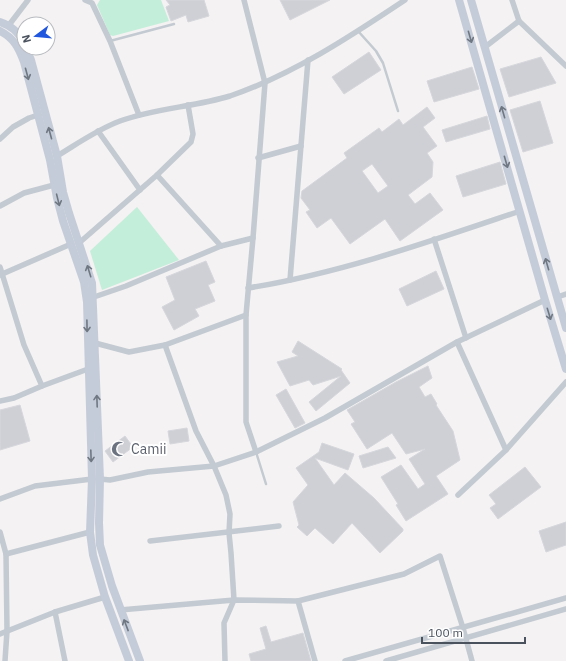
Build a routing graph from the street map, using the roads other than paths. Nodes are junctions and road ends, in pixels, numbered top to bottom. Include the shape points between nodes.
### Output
1 (28, 0) edge
2 (85, 0) edge
3 (244, 0) edge
4 (405, 0) edge
5 (459, 0) edge
6 (471, 0) edge
7 (512, 0) edge
8 (94, 1) edge
9 (519, 21) junction
10 (0, 22) edge
11 (174, 24) dead end
12 (9, 25) junction
13 (16, 31) edge
14 (2, 32) edge
15 (358, 32) junction
16 (110, 41) junction
17 (485, 47) junction
18 (29, 56) edge
19 (308, 60) junction
20 (566, 66) edge
21 (265, 83) junction
22 (188, 105) junction
23 (398, 111) dead end
24 (38, 115) junction
25 (139, 115) junction
26 (98, 131) junction
27 (1, 137) edge
28 (301, 146) junction
29 (53, 158) junction
30 (258, 158) junction
31 (157, 175) junction
32 (54, 185) junction
33 (140, 190) junction
34 (0, 206) edge
35 (520, 211) junction
36 (253, 238) junction
37 (434, 239) junction
38 (75, 244) junction
39 (221, 246) junction
40 (0, 267) edge
41 (1, 274) edge
42 (290, 280) junction
43 (248, 288) junction
44 (566, 294) edge
45 (94, 297) junction
46 (557, 297) junction
47 (545, 300) junction
48 (246, 315) junction
49 (566, 328) edge
50 (466, 338) junction
51 (457, 342) junction
52 (95, 343) junction
53 (165, 345) junction
54 (566, 368) edge
55 (88, 369) junction
56 (566, 382) edge
57 (42, 386) junction
58 (0, 401) edge
59 (506, 450) junction
60 (256, 452) junction
61 (214, 466) junction
62 (92, 479) junction
63 (100, 480) junction
64 (266, 484) dead end
65 (458, 494) dead end
66 (0, 499) edge
67 (279, 526) dead end
68 (0, 532) edge
69 (90, 532) junction
70 (229, 533) junction
71 (150, 541) dead end
72 (6, 554) junction
73 (105, 597) junction
74 (566, 598) edge
75 (234, 600) junction
76 (298, 602) junction
77 (566, 609) edge
78 (120, 610) junction
79 (55, 612) junction
80 (463, 628) junction
81 (7, 631) junction
82 (0, 634) edge
83 (465, 638) junction
84 (392, 660) edge
85 (5, 661) edge
86 (65, 661) edge
87 (129, 661) edge
88 (140, 661) edge
89 (225, 661) edge
90 (315, 661) edge
91 (345, 661) edge
92 (386, 661) edge
93 (472, 661) edge

1 - 12 street
2 - 8 street
3 - 21 street
4 - 15 street
5 -> 35 street
6 - 17 street
7 - 9 street
8 - 16 street
9 - 17 street
9 - 20 street
10 - 12 street
11 - 16 lane
12 - 13 street
12 - 14 street
14 -> 24 street via 18,46
15 - 19 street
15 - 23 lane via 383,63
16 - 25 street
46 -> 17 street
29 -> 18 street
19 - 21 street
19 - 28 street
21 - 22 street via 229,96
21 - 30 street
22 - 25 street
22 - 31 street via 193,134 191,142
24 - 27 street via 13,127
24 - 29 street
25 - 26 street
26 - 29 street
26 - 33 street
28 - 30 street
28 - 42 street
29 - 32 street
29 - 38 street
30 - 36 street
31 - 33 street
31 - 39 street
32 - 34 street via 24,193
32 -> 38 street via 63,221
33 - 38 street
35 - 37 street
35 - 47 street
36 - 39 street
36 - 43 street
37 - 42 street
37 - 50 street
38 - 41 street
45 -> 38 street via 89,270
38 -> 55 street via 87,302
39 - 45 street
40 - 41 street
41 - 57 street via 24,345
42 - 43 street
43 - 48 street
44 - 46 street
45 - 52 street
46 - 47 street
46 - 49 street
47 - 50 street
47 -> 54 street
48 - 53 street
48 - 60 street via 246,422
50 - 51 street
51 - 59 street
51 - 60 street via 325,418
52 - 53 street via 129,352
63 -> 52 street
53 - 61 street via 196,431
55 - 57 street
55 -> 62 street
56 - 59 street
57 - 58 street
59 - 65 street
60 - 61 street
60 - 64 lane
61 - 63 street via 148,472
61 - 70 street via 226,495 230,514
62 - 63 street
62 - 66 street via 35,486
62 - 69 street
63 - 78 street via 100,545
67 - 70 street
68 - 72 street
69 - 72 street
69 - 73 street
70 - 71 street
70 - 75 street
72 - 81 street
73 - 79 street
73 - 87 street
74 - 80 street
75 - 76 street
75 - 78 street
75 - 89 street via 224,623
76 - 80 street via 404,574 440,556
76 - 90 street
77 - 83 street
88 -> 78 street
79 - 81 street
79 - 86 street
80 - 83 street
80 - 91 street
81 - 82 street
81 - 85 street
83 - 84 street
83 - 93 street
84 - 92 street

